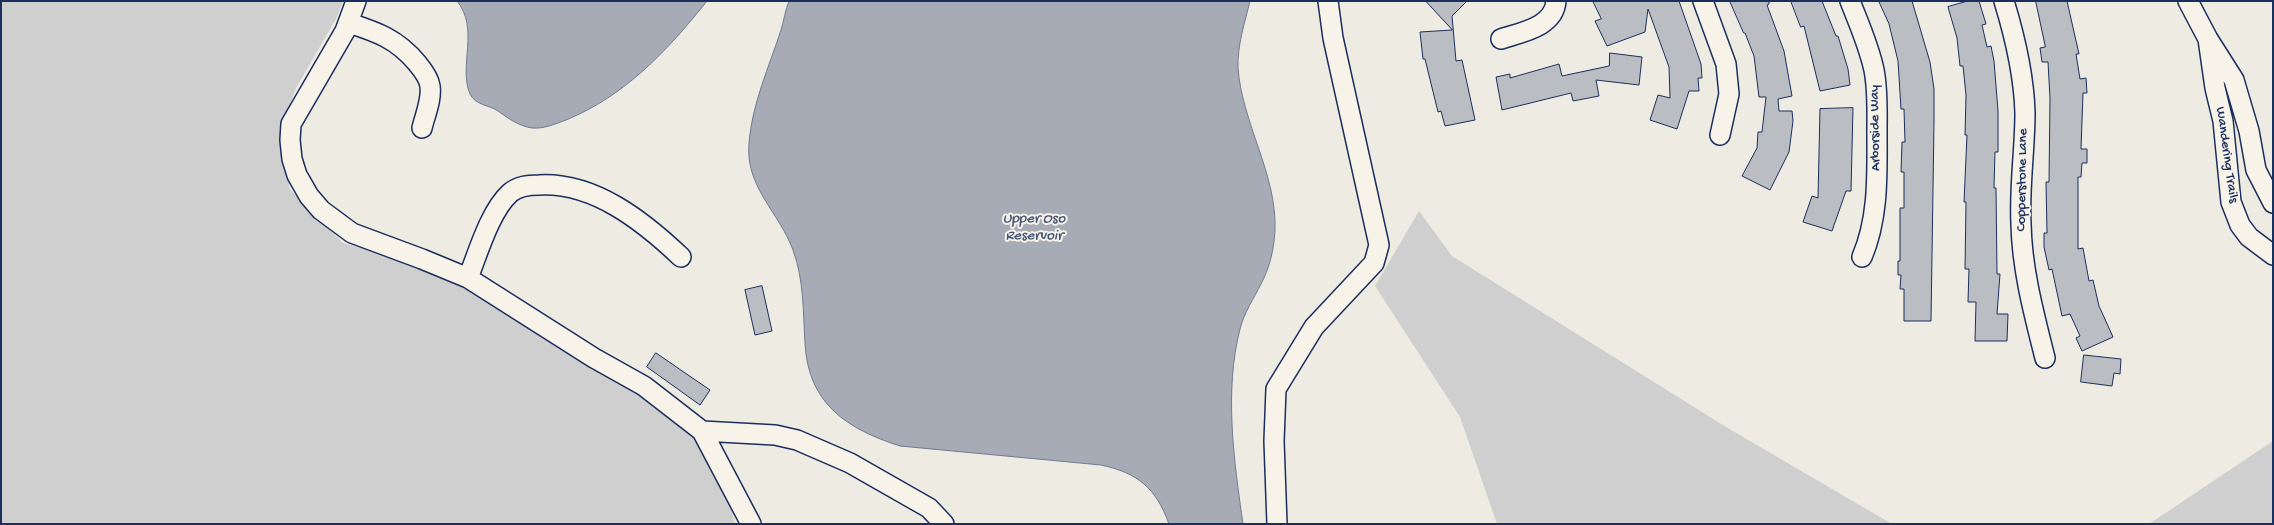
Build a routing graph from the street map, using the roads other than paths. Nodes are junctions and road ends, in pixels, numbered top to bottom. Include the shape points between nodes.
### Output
1 (356, 1) edge
2 (1328, 1) edge
3 (1556, 1) edge
4 (1704, 1) edge
5 (1850, 1) edge
6 (2004, 1) edge
7 (2188, 1) edge
8 (349, 23) junction
9 (1501, 39) dead end
10 (2208, 40) junction
11 (422, 128) dead end
12 (1720, 135) dead end
13 (2273, 203) edge
14 (2273, 255) edge
15 (681, 257) dead end
16 (1862, 257) dead end
17 (468, 278) junction
18 (2044, 358) dead end
19 (702, 431) junction
20 (751, 524) edge
21 (944, 524) edge
22 (1277, 524) edge

1 - 8 street
2 - 22 street via 1333,38 1379,245 1374,263 1314,327 1276,389
3 - 9 street via 1547,22
4 - 12 street via 1726,64 1729,94
5 - 16 street, Arborside Way via 1867,44 1877,99 1875,205 1870,238
6 - 18 street, Copperstone Lane via 2014,32 2022,77 2025,113 2020,222 2024,263
7 - 10 street, Wandering Trails
8 - 11 street via 399,44 422,69 430,85
8 - 17 street via 291,124 292,159 298,175 309,196 322,210 352,233
10 - 13 street, Wandering Trails via 2234,80 2256,170
10 - 14 street, Wandering Trails via 2223,121 2230,202 2240,225
15 - 17 street via 643,223 615,205 557,185 526,185 508,194 500,206
17 - 19 street via 644,386
19 - 20 street
19 - 21 street via 776,435 797,440 850,463 929,508

